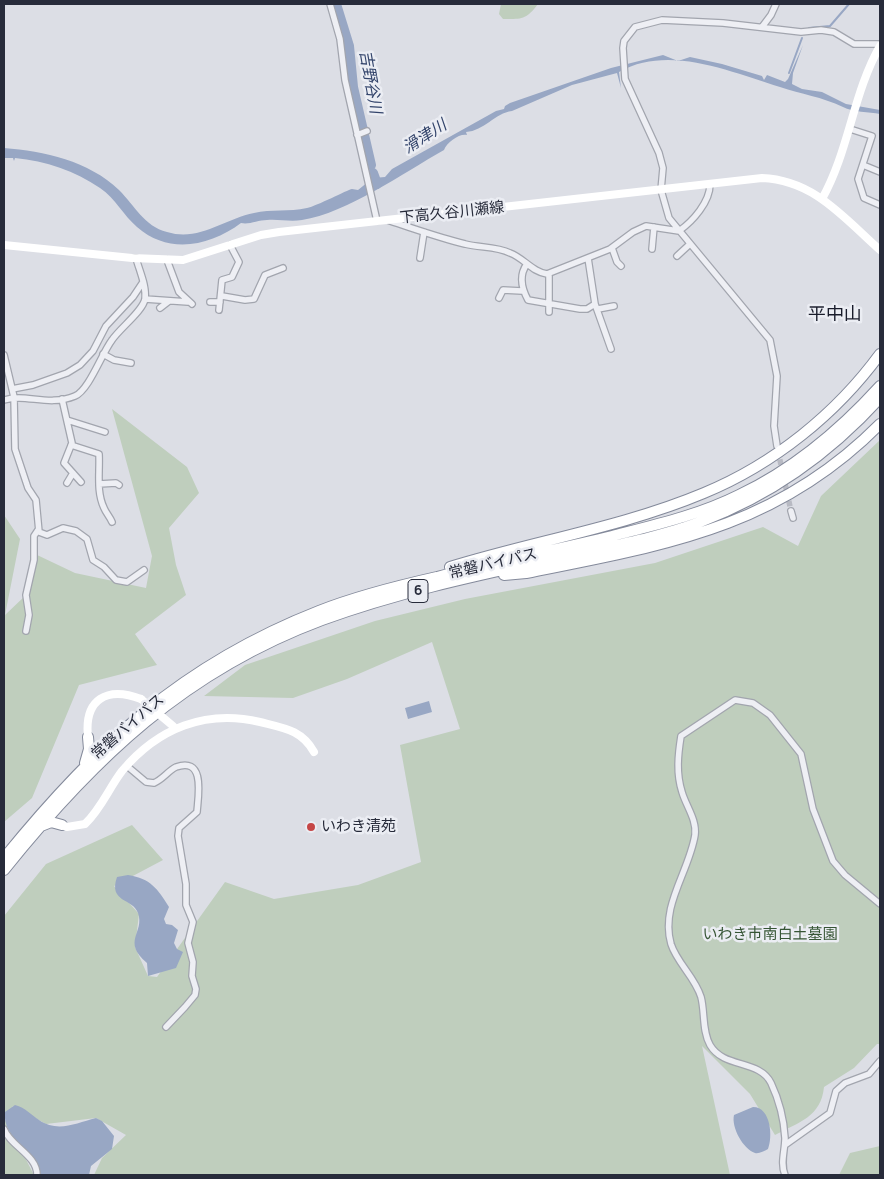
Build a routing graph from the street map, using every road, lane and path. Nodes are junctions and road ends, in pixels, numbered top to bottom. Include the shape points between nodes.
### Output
1 (330, 4) edge
2 (776, 4) edge
3 (762, 27) junction
4 (880, 45) edge
5 (850, 129) junction
6 (872, 136) junction
7 (880, 139) edge
8 (863, 165) junction
9 (880, 172) edge
10 (710, 184) junction
11 (661, 190) junction
12 (822, 199) junction
13 (880, 205) edge
14 (387, 220) junction
15 (377, 221) junction
16 (654, 228) junction
17 (679, 231) junction
18 (424, 232) junction
19 (690, 244) junction
20 (4, 245) edge
21 (230, 246) junction
22 (612, 248) junction
23 (652, 249) dead end
24 (880, 250) edge
25 (677, 256) dead end
26 (136, 258) junction
27 (420, 258) dead end
28 (588, 258) junction
29 (168, 260) junction
30 (527, 264) junction
31 (621, 266) dead end
32 (283, 268) dead end
33 (549, 274) junction
34 (143, 282) junction
35 (522, 291) junction
36 (500, 298) dead end
37 (145, 299) junction
38 (221, 299) junction
39 (171, 300) junction
40 (528, 300) junction
41 (210, 302) dead end
42 (550, 305) junction
43 (597, 306) junction
44 (614, 306) dead end
45 (528, 307) dead end
46 (160, 308) dead end
47 (219, 310) dead end
48 (549, 312) dead end
49 (611, 349) dead end
50 (103, 354) junction
51 (880, 354) edge
52 (4, 355) edge
53 (131, 363) dead end
54 (880, 386) edge
55 (12, 389) junction
56 (14, 397) junction
57 (880, 398) edge
58 (62, 399) junction
59 (4, 400) edge
60 (67, 420) junction
61 (880, 424) edge
62 (91, 428) junction
63 (104, 432) dead end
64 (89, 437) dead end
65 (71, 444) junction
66 (777, 446) tunnel mouth
67 (73, 473) junction
68 (81, 482) dead end
69 (67, 483) dead end
70 (99, 484) junction
71 (119, 485) dead end
72 (790, 511) tunnel mouth
73 (793, 518) dead end
74 (112, 522) dead end
75 (38, 530) junction
76 (144, 570) dead end
77 (456, 581) junction
78 (398, 586) junction
79 (26, 631) dead end
80 (176, 726) junction
81 (88, 737) junction
82 (107, 743) junction
83 (314, 752) dead end
84 (127, 766) junction
85 (83, 767) junction
86 (62, 802) junction
87 (62, 824) junction
88 (38, 828) junction
89 (4, 858) edge
90 (4, 870) edge
91 (880, 904) edge
92 (166, 1027) dead end
93 (880, 1061) edge
94 (4, 1129) edge
95 (785, 1145) junction
96 (37, 1175) edge
97 (785, 1175) edge

1 - 15 street via 340,39 345,80 363,133 367,175
2 - 3 street
3 - 4 street via 801,32 829,31 854,44
3 - 11 street via 658,21 640,24 624,41 625,77 659,153 663,168
4 - 5 main road
5 - 6 street
5 - 12 main road via 832,181
6 - 7 street
6 - 8 street
8 - 9 street
8 - 13 street via 858,179 864,198
10 - 11 main road, 下高久谷川瀬線
10 - 12 main road, 下高久谷川瀬線 via 776,179 805,187
10 - 17 street via 697,213
11 - 14 main road, 下高久谷川瀬線
11 - 17 street via 669,218
12 - 24 main road, 下高久谷川瀬線
14 - 15 main road, 下高久谷川瀬線
14 - 18 street
15 - 21 main road, 下高久谷川瀬線 via 279,232
16 - 17 street
16 - 22 street via 646,226 633,232
16 - 23 street
17 - 19 street
18 - 27 street
18 - 30 street via 460,243 506,251
19 - 25 street
19 - 66 street via 770,340 777,376 774,426
20 - 26 main road, 下高久谷川瀬線
21 - 29 main road, 下高久谷川瀬線 via 193,258
21 - 38 street via 239,262 232,278 222,280
22 - 28 street
22 - 31 street
26 - 29 main road, 下高久谷川瀬線
26 - 34 street
28 - 33 street
28 - 43 street
29 - 39 street via 179,292 190,303
30 - 33 street via 540,273
30 - 35 street via 522,273
32 - 38 street via 266,275 254,298
33 - 42 street
34 - 37 street
34 - 55 street via 106,326 93,351 80,365 33,385
35 - 36 street via 503,290
35 - 40 street
37 - 39 street
37 - 50 street
38 - 41 street
38 - 47 street
39 - 46 street
40 - 42 street
40 - 45 street
42 - 43 street via 587,309
42 - 48 street
43 - 44 street
43 - 49 street
50 - 53 street
50 - 58 street via 83,391
51 - 78 highway via 841,400 804,433 751,469 707,492 649,512 493,554
52 - 55 street
54 - 78 highway, 常磐バイパス / 6 via 846,422 807,454 739,496 656,525
55 - 56 street
56 - 58 street via 42,402
56 - 59 street
56 - 75 street via 15,449 28,488 36,500
57 - 77 highway, 常磐バイパス / 6 via 838,441 806,466 773,488 700,522
58 - 60 street
60 - 62 street
60 - 65 street
61 - 77 highway via 842,459 800,489 729,524 680,539 562,566
62 - 63 street
62 - 64 street
65 - 67 street via 64,463
65 - 70 street via 99,454
67 - 68 street
67 - 69 street
70 - 71 street
70 - 74 street via 104,508
72 - 73 street
75 - 76 street via 44,535 64,528 76,531 87,539 93,560 120,581 127,582
75 - 79 street via 34,536 34,560 26,595 30,615
77 - 86 highway, 常磐バイパス / 6 via 323,620 229,663 177,696 113,748
78 - 82 highway, 常磐バイパス / 6 via 321,610 242,646 176,687
80 - 81 main road, bridge via 141,699 127,694 110,694 99,698 92,706 86,721
80 - 83 main road via 224,716 250,720 285,728 304,737
80 - 84 main road
81 - 82 highway via 99,744
81 - 85 highway via 89,750
82 - 85 highway, 常磐バイパス / 6
84 - 87 main road via 90,819 77,826
84 - 92 street via 146,782 154,783 178,766 191,767 199,778 197,812 179,828 178,836 186,905 193,922 188,943 196,989 186,1007
85 - 89 highway, 常磐バイパス / 6
86 - 87 highway via 58,819
86 - 88 highway, 常磐バイパス / 6
87 - 88 highway via 51,822
88 - 90 highway, 常磐バイパス / 6
91 - 95 street via 833,861 813,809 801,754 770,715 753,703 734,700 681,736 677,764 695,834 668,914 670,940 701,996 708,1042 714,1052 725,1060 755,1068 771,1083 781,1109
93 - 95 street via 869,1074 845,1083 836,1091 830,1113
94 - 96 street via 36,1167
95 - 97 street via 782,1168

